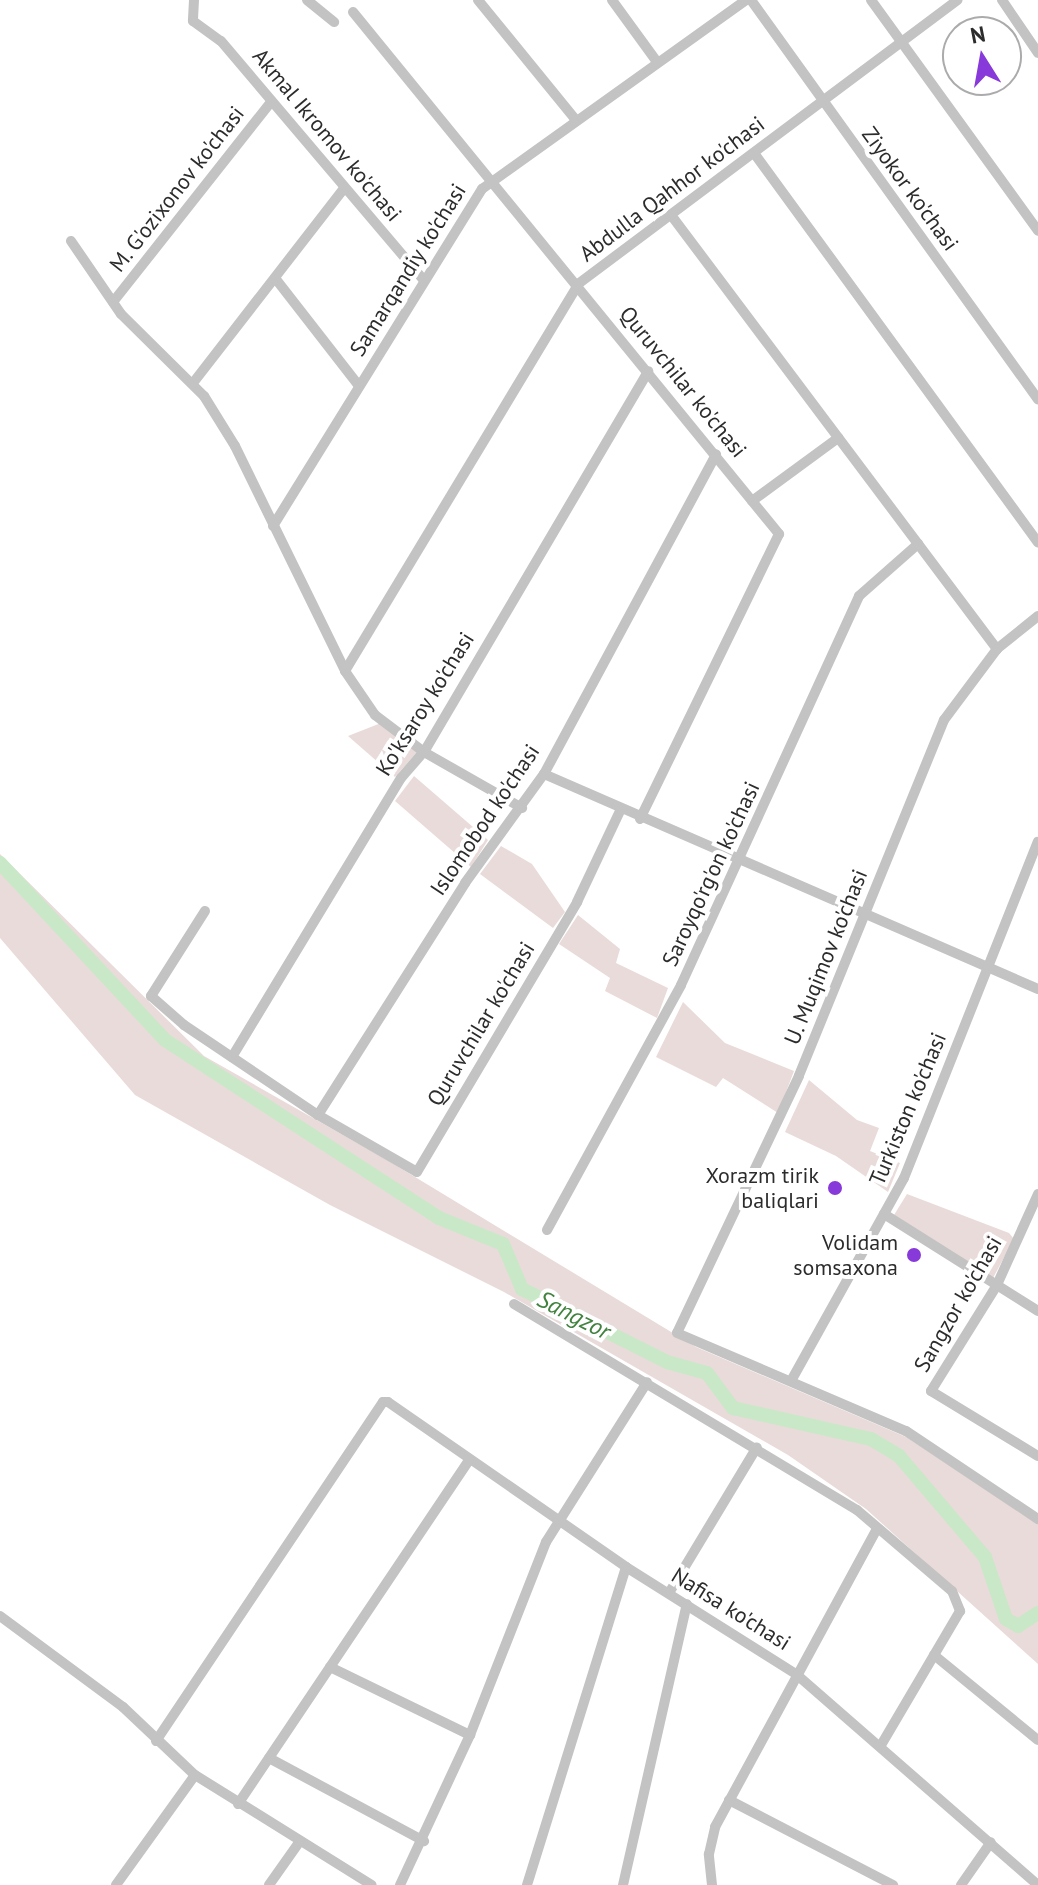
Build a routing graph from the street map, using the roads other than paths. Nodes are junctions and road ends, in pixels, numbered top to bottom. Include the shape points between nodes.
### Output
1 (194, 0) edge
2 (307, 0) edge
3 (478, 0) edge
4 (612, 0) edge
5 (749, 0) edge
6 (871, 0) edge
7 (958, 0) edge
8 (1002, 0) edge
9 (353, 12) dead end
10 (334, 22) dead end
11 (904, 41) junction
12 (1038, 53) edge
13 (657, 62) junction
14 (272, 101) junction
15 (823, 101) junction
16 (576, 120) junction
17 (754, 153) junction
18 (493, 181) junction
19 (344, 188) junction
20 (671, 215) junction
21 (1038, 231) edge
22 (71, 241) dead end
23 (275, 278) junction
24 (424, 280) junction
25 (578, 284) junction
26 (113, 302) junction
27 (648, 371) junction
28 (193, 383) junction
29 (359, 386) junction
30 (1038, 400) edge
31 (838, 438) junction
32 (716, 454) junction
33 (752, 501) junction
34 (273, 526) junction
35 (1038, 542) edge
36 (918, 544) junction
37 (1038, 616) edge
38 (997, 649) junction
39 (345, 671) junction
40 (424, 752) junction
41 (544, 774) junction
42 (522, 808) junction
43 (620, 811) junction
44 (640, 819) junction
45 (1038, 842) edge
46 (739, 863) junction
47 (205, 911) dead end
48 (864, 915) junction
49 (988, 968) junction
50 (1038, 989) edge
51 (232, 1057) junction
52 (318, 1115) junction
53 (1038, 1194) edge
54 (884, 1214) junction
55 (547, 1230) dead end
56 (997, 1285) junction
57 (514, 1304) dead end
58 (1038, 1311) edge
59 (791, 1381) junction
60 (647, 1382) junction
61 (757, 1447) junction
62 (1038, 1456) edge
63 (469, 1460) junction
64 (1038, 1519) edge
65 (561, 1521) junction
66 (877, 1529) junction
67 (626, 1567) junction
68 (669, 1593) junction
69 (687, 1604) junction
70 (0, 1616) edge
71 (934, 1655) junction
72 (330, 1667) junction
73 (796, 1674) junction
74 (470, 1735) junction
75 (1038, 1740) edge
76 (156, 1741) junction
77 (881, 1745) junction
78 (269, 1758) junction
79 (195, 1775) junction
80 (729, 1800) junction
81 (238, 1804) junction
82 (300, 1841) junction
83 (424, 1841) junction
84 (991, 1842) junction
85 (116, 1885) edge
86 (269, 1885) edge
87 (372, 1885) edge
88 (400, 1885) edge
89 (527, 1885) edge
90 (623, 1885) edge
91 (712, 1885) edge
92 (893, 1885) edge
93 (961, 1885) edge
94 (1038, 1885) edge

1 - 14 street, Akmal Ikromov ko'chasi via 193,21 221,41
2 - 10 street
3 - 16 street
4 - 13 street
5 - 13 street, Samarqandiy ko'chasi
5 - 15 street, Ziyokor ko'chasi
6 - 11 street
7 - 11 street, Abdulla Qahhor ko'chasi
8 - 12 street
9 - 18 street, Quruvchilar ko'chasi
11 - 15 street, Abdulla Qahhor ko'chasi
11 - 21 street
13 - 16 street, Samarqandiy ko'chasi
14 - 19 street, Akmal Ikromov ko'chasi
14 - 26 street, M. G'ozixonov ko'chasi
15 - 17 street, Abdulla Qahhor ko'chasi
15 - 30 street, Ziyokor ko'chasi
16 - 18 street, Samarqandiy ko'chasi
17 - 20 street, Abdulla Qahhor ko'chasi
17 - 35 street
18 - 24 street, Samarqandiy ko'chasi via 482,189
18 - 25 street, Quruvchilar ko'chasi
19 - 23 street
19 - 24 street, Akmal Ikromov ko'chasi
20 - 25 street, Abdulla Qahhor ko'chasi
20 - 31 street
22 - 26 street
23 - 28 street
23 - 29 street
24 - 29 street, Samarqandiy ko'chasi
25 - 27 street, Quruvchilar ko'chasi
25 - 39 street, Abdulla Qahhor ko'chasi
26 - 28 street
27 - 32 street, Quruvchilar ko'chasi
27 - 40 street, Ko'ksaroy ko'chasi
28 - 34 street via 235,446
29 - 34 street, Samarqandiy ko'chasi
31 - 33 street
31 - 36 street
32 - 33 street, Quruvchilar ko'chasi
32 - 41 street, Islomobod ko'chasi
33 - 44 street, Quruvchilar ko'chasi via 779,534
34 - 39 street
36 - 38 street
36 - 46 street, Saroyqo'rg'on ko'chasi via 859,596
37 - 38 street, U. Muqimov ko'chasi
38 - 48 street, U. Muqimov ko'chasi via 944,720
39 - 40 street via 375,715
40 - 42 street
40 - 51 street, Ko'ksaroy ko'chasi via 401,778
41 - 42 street, Islomobod ko'chasi
41 - 43 street
42 - 52 street, Islomobod ko'chasi via 465,883
43 - 44 street
43 - 52 street, Quruvchilar ko'chasi via 577,902 417,1172
44 - 46 street
45 - 49 street, Turkiston ko'chasi
46 - 48 street
46 - 55 street, Saroyqo'rg'on ko'chasi via 681,985
47 - 51 street via 151,996
48 - 49 street
48 - 59 street, U. Muqimov ko'chasi via 799,1076 677,1333
49 - 50 street
49 - 54 street, Turkiston ko'chasi via 904,1178
51 - 52 street
53 - 56 street, Sangzor ko'chasi
54 - 56 street
54 - 59 street, Turkiston ko'chasi
56 - 58 street
56 - 62 street, Sangzor ko'chasi via 931,1391
57 - 60 street
59 - 64 street via 906,1431
60 - 61 street
60 - 65 street
61 - 66 street
61 - 68 street
63 - 65 street, Nafisa ko'chasi
63 - 72 street
63 - 76 street, Nafisa ko'chasi via 388,1402 380,1407
65 - 67 street, Nafisa ko'chasi
65 - 74 street via 546,1542
66 - 71 street via 960,1601 960,1611
66 - 73 street
67 - 68 street, Nafisa ko'chasi
67 - 89 street
68 - 69 street, Nafisa ko'chasi
69 - 73 street, Nafisa ko'chasi
69 - 90 street
70 - 76 street via 123,1707
71 - 75 street
71 - 77 street
72 - 74 street
72 - 78 street
73 - 77 street, Nafisa ko'chasi
73 - 80 street
74 - 83 street
76 - 79 street
77 - 84 street, Nafisa ko'chasi
78 - 81 street
78 - 83 street
79 - 81 street
79 - 85 street
80 - 91 street via 709,1854
80 - 92 street
81 - 82 street
82 - 86 street
82 - 87 street
83 - 88 street
84 - 93 street
84 - 94 street, Nafisa ko'chasi

